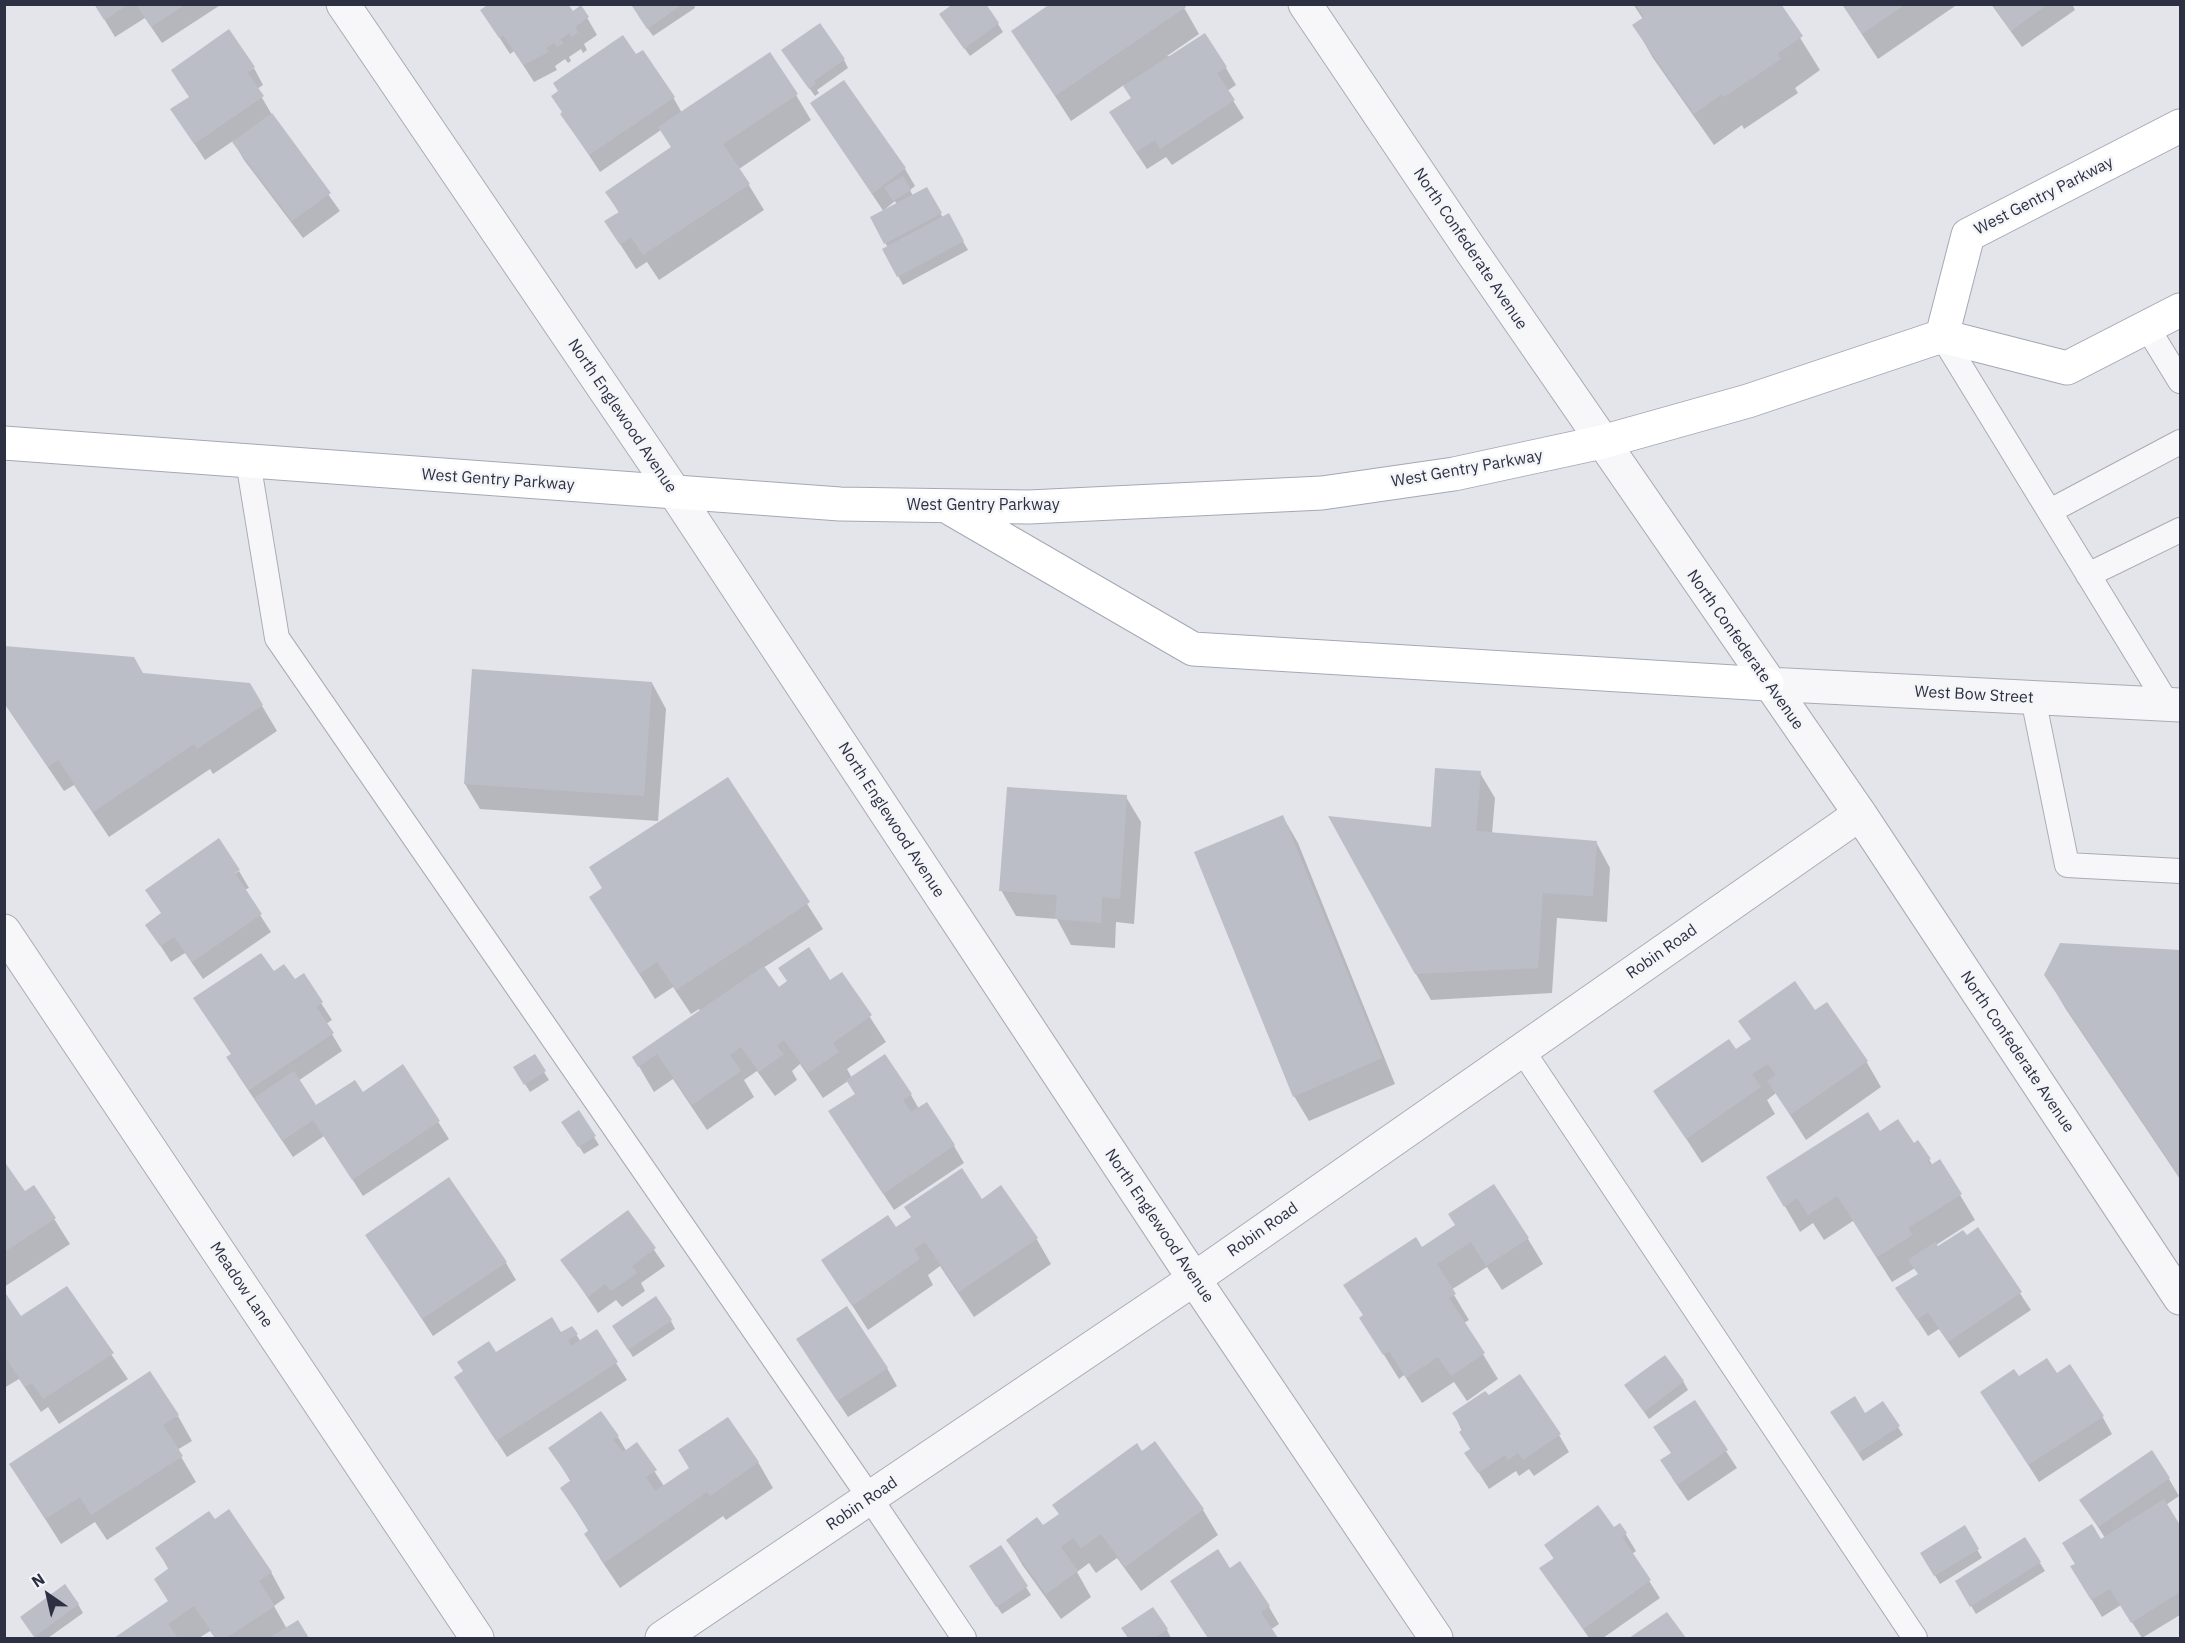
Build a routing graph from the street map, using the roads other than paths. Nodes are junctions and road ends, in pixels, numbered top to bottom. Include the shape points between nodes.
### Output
1 (342, 4) edge
2 (1305, 4) edge
3 (2181, 126) edge
4 (2181, 310) edge
5 (2147, 327) junction
6 (1942, 336) junction
7 (2181, 381) edge
8 (1602, 442) junction
9 (2181, 442) edge
10 (4, 443) edge
11 (249, 461) junction
12 (675, 493) junction
13 (946, 506) junction
14 (2050, 511) junction
15 (2181, 530) edge
16 (2088, 575) junction
17 (1767, 684) junction
18 (2033, 698) junction
19 (2174, 705) edge
20 (1860, 814) junction
21 (2181, 871) edge
22 (4, 931) edge
23 (1522, 1050) junction
24 (1194, 1279) junction
25 (2181, 1298) edge
26 (870, 1498) junction
27 (477, 1638) edge
28 (662, 1638) edge
29 (964, 1638) edge
30 (1436, 1638) edge
31 (1915, 1638) edge

1 - 12 street, North Englewood Avenue
2 - 8 street, North Confederate Avenue
3 - 6 main road, West Gentry Parkway via 1968,235
4 - 5 main road
5 - 6 main road via 2067,368
5 - 7 lane
6 - 8 main road, West Gentry Parkway via 1748,401
6 - 14 lane
8 - 13 main road, West Gentry Parkway via 1454,474 1322,493 1029,507
8 - 17 street, North Confederate Avenue
9 - 14 lane
10 - 11 main road, West Gentry Parkway
11 - 12 main road, West Gentry Parkway
11 - 26 lane via 277,638
12 - 13 main road, West Gentry Parkway via 840,504
12 - 24 street, North Englewood Avenue
13 - 17 main road via 1193,649
14 - 16 lane
15 - 16 lane
16 - 19 lane
17 - 18 street, West Bow Street
17 - 20 street, North Confederate Avenue
18 - 19 street, West Bow Street
18 - 21 lane via 2067,865
20 - 23 street, Robin Road
20 - 25 street, North Confederate Avenue
22 - 27 street, Meadow Lane
23 - 24 street, Robin Road
23 - 31 lane
24 - 26 street, Robin Road
24 - 30 street, North Englewood Avenue
26 - 28 street, Robin Road
26 - 29 lane

